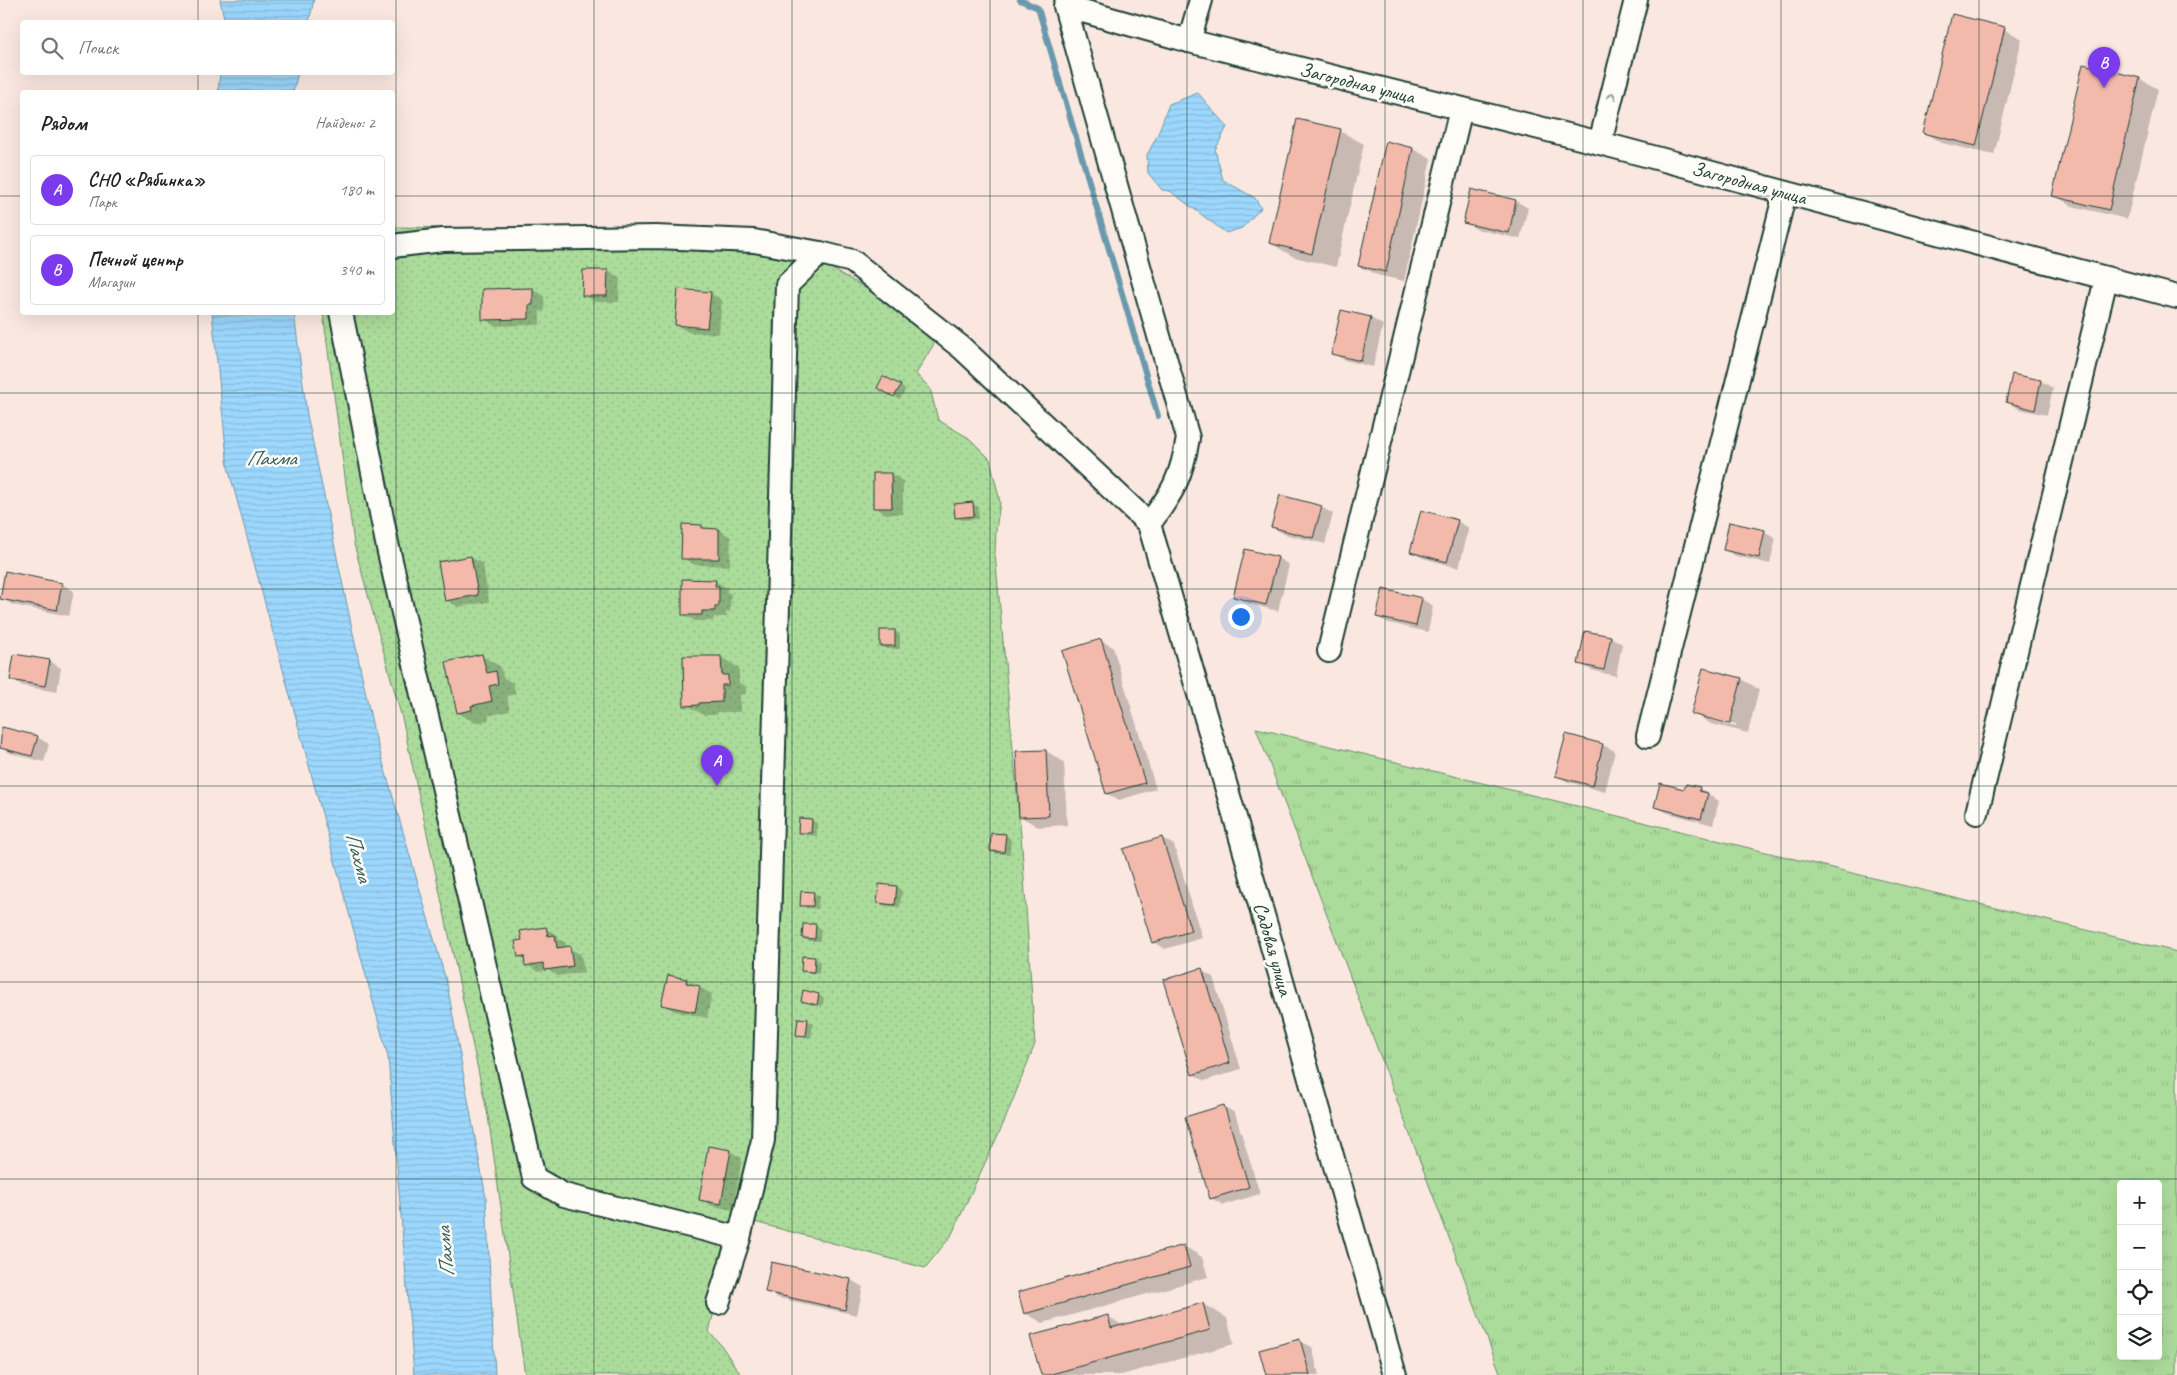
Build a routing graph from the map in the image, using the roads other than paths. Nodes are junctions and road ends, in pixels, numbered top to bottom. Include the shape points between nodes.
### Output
1 (1201, 0) edge
2 (1636, 0) edge
3 (1189, 41) junction
4 (1461, 109) junction
5 (1600, 143) junction
6 (1785, 193) junction
7 (395, 246) edge
8 (820, 253) junction
9 (2106, 279) junction
10 (2177, 296) edge
11 (342, 315) edge
12 (1149, 524) junction
13 (1329, 651) dead end
14 (1648, 736) dead end
15 (1977, 813) dead end
16 (739, 1238) junction
17 (718, 1302) dead end
18 (1395, 1375) edge

1 - 3 street
5 -> 2 street
3 - 4 street, Загородная улица
3 - 12 street, Загородная улица via 1066,6 1188,438 1184,465 1173,492
4 - 5 street, Загородная улица
4 - 13 street
5 - 6 street, Загородная улица
6 - 9 street, Загородная улица
6 - 14 street
7 - 8 street via 443,240 655,237 754,241
8 - 12 street via 852,261 962,348
8 - 16 street via 787,285 763,1140
9 - 10 street, Загородная улица
9 - 15 street
11 - 16 street via 388,548 534,1178 564,1195
12 - 18 street, Садовая улица
16 - 17 street

